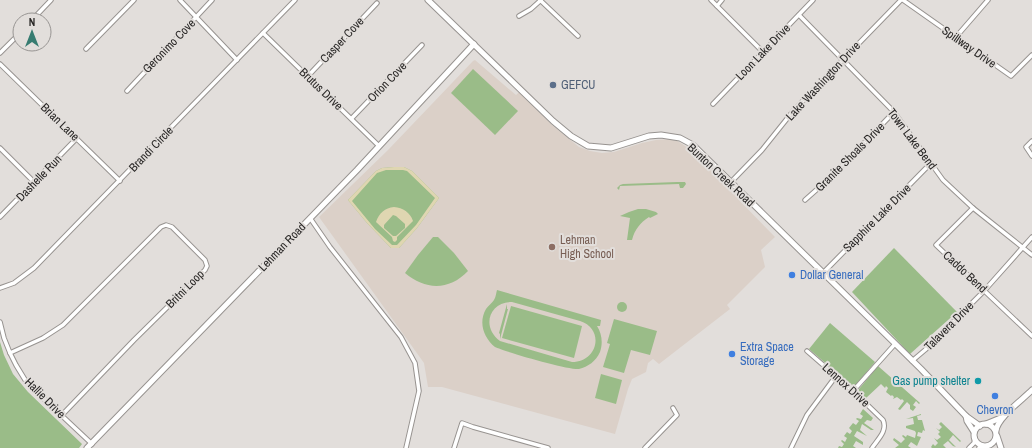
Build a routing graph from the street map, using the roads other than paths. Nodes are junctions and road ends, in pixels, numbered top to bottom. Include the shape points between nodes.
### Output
1 (51, 0) edge
2 (134, 0) edge
3 (180, 0) edge
4 (212, 0) edge
5 (295, 0) edge
6 (428, 0) edge
7 (540, 0) edge
8 (711, 0) edge
9 (722, 0) edge
10 (813, 0) edge
11 (902, 0) edge
12 (988, 0) edge
13 (377, 3) dead end
14 (717, 6) junction
15 (40, 12) edge
16 (799, 15) junction
17 (518, 16) dead end
18 (196, 18) junction
19 (263, 33) junction
20 (578, 36) dead end
21 (956, 37) junction
22 (12, 41) edge
23 (474, 44) junction
24 (422, 46) dead end
25 (86, 49) dead end
26 (762, 51) junction
27 (0, 53) edge
28 (1032, 55) edge
29 (237, 60) junction
30 (843, 60) junction
31 (0, 64) edge
32 (308, 76) junction
33 (127, 91) dead end
34 (713, 104) dead end
35 (894, 112) junction
36 (352, 118) junction
37 (77, 138) junction
38 (1032, 141) edge
39 (380, 146) junction
40 (0, 148) edge
41 (1032, 156) edge
42 (931, 163) junction
43 (120, 181) junction
44 (34, 182) junction
45 (731, 182) junction
46 (805, 200) dead end
47 (973, 208) junction
48 (0, 217) edge
49 (310, 218) junction
50 (1032, 237) edge
51 (1024, 247) junction
52 (1032, 255) edge
53 (823, 273) junction
54 (0, 288) edge
55 (984, 291) junction
56 (0, 322) edge
57 (1032, 336) edge
58 (895, 344) junction
59 (807, 351) dead end
60 (10, 353) junction
61 (912, 361) junction
62 (836, 376) junction
63 (1032, 390) edge
64 (853, 391) junction
65 (673, 408) dead end
66 (62, 415) junction
67 (966, 416) junction
68 (1003, 417) junction
69 (986, 424) junction
70 (885, 426) junction
71 (891, 426) dead end
72 (980, 426) junction
73 (996, 434) junction
74 (974, 435) junction
75 (92, 444) junction
76 (986, 446) junction
77 (87, 448) edge
78 (406, 448) edge
79 (454, 448) edge
80 (548, 448) edge
81 (644, 448) edge
82 (791, 448) edge
83 (872, 448) edge
84 (969, 448) edge
85 (979, 448) edge
86 (994, 448) edge
87 (1001, 448) edge

1 - 15 street
2 - 25 street
3 - 18 street
4 - 18 street, Geronimo Cove
5 - 19 street, Brandi Circle
6 - 23 street, Bunton Creek Road
7 - 17 street
7 - 20 street
8 - 14 street
9 - 14 street
10 - 16 street, Loon Lake Drive
11 - 21 street, Spillway Drive
11 - 30 street, Lake Washington Drive
12 - 21 street
13 - 32 street, Casper Cove
14 - 26 street
16 - 26 street, Loon Lake Drive
16 - 30 street, Town Lake Bend
18 - 29 street
18 - 33 street, Geronimo Cove
19 - 29 street, Brandi Circle
19 - 32 street, Brutus Drive
21 - 28 street, Spillway Drive via 1011,76
22 - 27 street
23 - 39 street, Lehman Road
23 - 45 street, Bunton Creek Road via 577,141 588,146 611,148 646,137 661,135 680,138 693,145
24 - 36 street, Orion Cove
26 - 34 street, Loon Lake Drive
29 - 43 street, Brandi Circle
30 - 35 street, Town Lake Bend
30 - 45 street, Lake Washington Drive via 794,110 762,150
31 - 37 street, Brian Lane
32 - 36 street, Brutus Drive
35 - 42 street, Town Lake Bend
35 - 46 street, Granite Shoals Drive
36 - 39 street, Brutus Drive
37 - 43 street, Brian Lane
37 - 44 street, Dashelle Run
38 - 41 street via 1026,147
39 - 49 street, Lehman Road
40 - 44 street
42 - 47 street, Town Lake Bend via 943,180
42 - 53 street, Sapphire Lake Drive
43 - 54 street, Brandi Circle via 34,268 14,283
44 - 48 street, Dashelle Run
45 - 53 street, Bunton Creek Road
47 - 51 street, Town Lake Bend
47 - 55 street, Caddo Bend via 936,245
49 - 75 street, Lehman Road
49 - 78 street via 401,337 414,363 419,391
50 - 51 street, Talavera Drive
51 - 52 street, Town Lake Bend
51 - 55 street, Talavera Drive
53 - 58 street, Bunton Creek Road
55 - 57 street, Caddo Bend
55 - 61 street, Talavera Drive
56 - 60 street, Hallie Drive
58 - 61 street, Bunton Creek Road
58 - 64 street
59 - 62 street, Lennox Drive
60 - 66 street, Hallie Drive via 28,383
60 - 66 street, Britni Loop via 43,338 63,325 161,227 172,227 205,260 205,270
61 - 67 street, Bunton Creek Road
62 - 64 street, Lennox Drive
62 - 82 street via 807,415
63 - 68 street
64 - 70 street, Lennox Drive via 883,420
65 - 81 street via 677,415
66 - 75 street, Hallie Drive
67 - 72 street, Bunton Creek Road
67 - 74 street, Bunton Creek Road
68 - 69 street
68 - 73 street via 997,426
69 - 72 street
69 - 73 street via 993,427
70 - 71 street
70 - 83 street
72 - 74 street
73 - 76 street via 993,443
73 - 87 street
74 - 76 street via 979,444
74 - 84 street via 974,443
75 - 77 street, Lehman Road
76 - 85 street
76 - 86 street
79 - 80 street via 462,422

